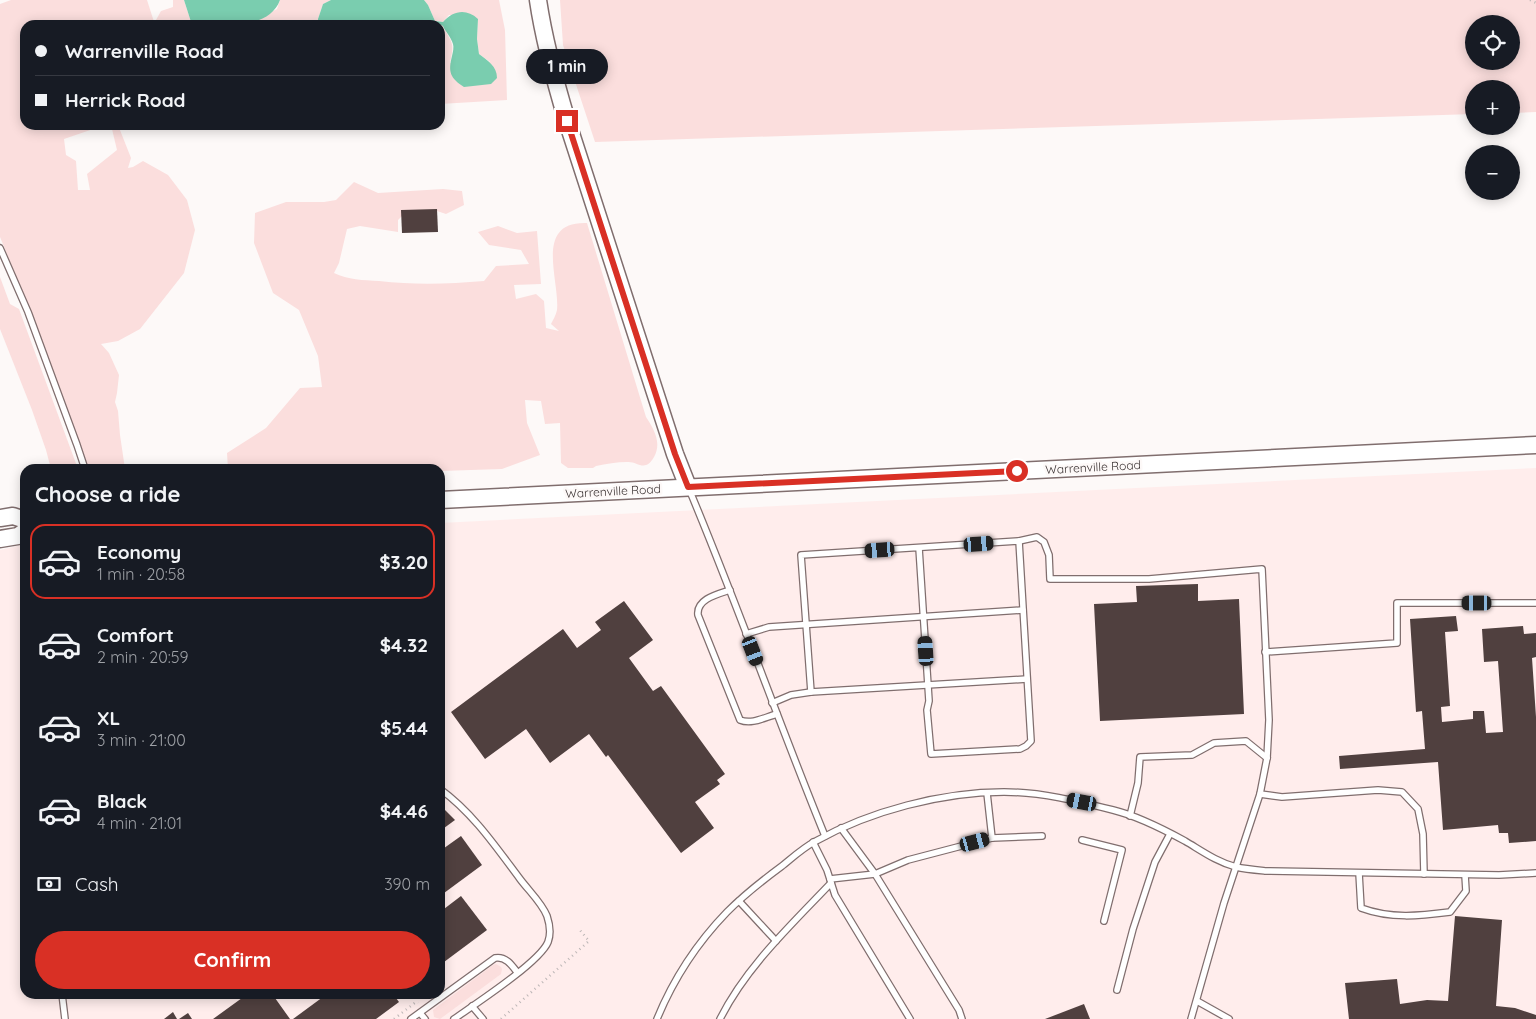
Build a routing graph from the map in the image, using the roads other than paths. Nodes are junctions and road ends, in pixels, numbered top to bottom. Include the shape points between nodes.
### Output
1 (538, 0) edge
2 (0, 248) edge
3 (1536, 445) edge
4 (83, 464) edge
5 (688, 487) junction
6 (445, 500) edge
7 (0, 518) edge
8 (20, 518) edge
9 (20, 535) edge
10 (0, 539) edge
11 (1019, 541) junction
12 (919, 548) junction
13 (730, 590) junction
14 (1536, 602) edge
15 (1023, 610) junction
16 (923, 617) junction
17 (805, 624) junction
18 (746, 634) junction
19 (1265, 652) junction
20 (1027, 679) junction
21 (928, 685) junction
22 (810, 692) junction
23 (772, 702) junction
24 (777, 714) junction
25 (1267, 758) junction
26 (445, 792) edge
27 (987, 794) junction
28 (1260, 794) junction
29 (1130, 816) junction
30 (841, 828) junction
31 (1170, 834) junction
32 (825, 836) junction
33 (1042, 836) dead end
34 (992, 838) junction
35 (1082, 840) dead end
36 (813, 842) junction
37 (1235, 867) junction
38 (1359, 873) junction
39 (1536, 873) edge
40 (875, 874) junction
41 (1424, 874) junction
42 (1465, 875) junction
43 (830, 881) junction
44 (739, 901) junction
45 (1104, 921) dead end
46 (776, 940) junction
47 (517, 972) junction
48 (1117, 990) dead end
49 (445, 994) edge
50 (63, 999) edge
51 (438, 999) edge
52 (1197, 1001) junction
53 (472, 1006) junction
54 (420, 1012) junction
55 (65, 1019) edge
56 (411, 1019) edge
57 (425, 1019) edge
58 (454, 1019) edge
59 (483, 1019) edge
60 (657, 1019) edge
61 (720, 1019) edge
62 (910, 1019) edge
63 (962, 1019) edge
64 (1192, 1019) edge
65 (1229, 1019) edge

1 - 5 main road via 552,70 567,121
2 - 4 lane via 28,312
3 - 5 main road, Warrenville Road
5 - 6 main road, Warrenville Road
5 - 13 lane
7 - 8 main road
9 - 10 main road
11 - 12 lane
11 - 15 lane
11 - 19 lane via 1037,537 1044,542 1050,579 1149,579 1262,569
12 - 16 lane
12 - 17 lane via 801,555
13 - 18 lane
13 - 24 lane via 700,604 698,615 740,720 752,722
14 - 19 lane via 1397,603 1396,644
15 - 16 lane
15 - 20 lane
16 - 17 lane
16 - 21 lane
17 - 18 lane via 769,627
17 - 22 lane
18 - 23 lane
19 - 25 lane
20 - 21 lane
20 - 21 lane via 1031,741 1020,749 931,754
21 - 22 lane
22 - 23 lane
23 - 24 lane
24 - 32 lane
25 - 28 lane
25 - 29 lane via 1246,741 1214,743 1192,755 1140,757
26 - 47 lane via 472,817 547,916 550,931 546,945
27 - 29 lane via 1004,792 1047,796
27 - 30 lane via 928,800
27 - 34 lane
28 - 37 lane
28 - 41 lane via 1282,797 1378,790 1402,792 1418,809 1423,834
29 - 31 lane
30 - 32 lane
30 - 40 lane
31 - 37 lane
31 - 48 lane via 1155,862
32 - 36 lane
33 - 34 lane
34 - 40 lane via 908,860
35 - 45 lane via 1122,850
36 - 43 lane
36 - 44 lane
37 - 38 lane
37 - 52 lane
38 - 41 lane
38 - 42 lane via 1361,908 1379,914 1422,916 1450,912 1466,891
39 - 42 lane
40 - 43 lane
40 - 63 lane
41 - 42 lane
43 - 46 lane
43 - 62 lane via 835,895
44 - 46 lane
44 - 60 lane via 689,959
46 - 61 lane via 731,997
47 - 49 lane via 506,959 495,958
47 - 53 lane
50 - 55 lane
51 - 54 lane
52 - 64 lane
52 - 65 lane
53 - 58 lane
53 - 59 lane
54 - 56 lane
54 - 57 lane

